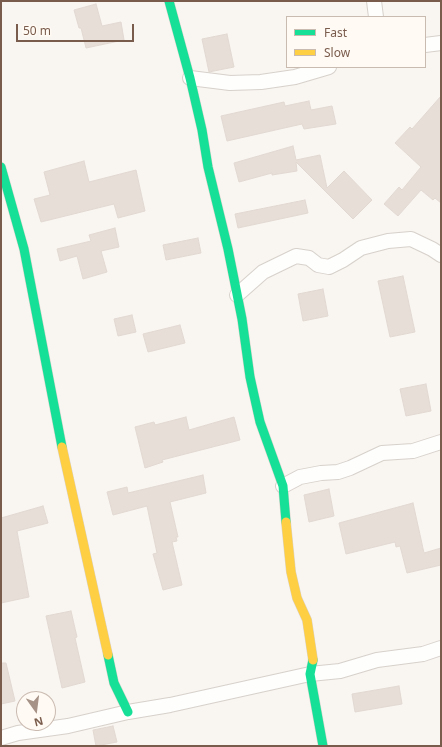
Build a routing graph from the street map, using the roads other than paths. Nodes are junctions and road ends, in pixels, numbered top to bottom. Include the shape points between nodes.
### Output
1 (170, 1) edge
2 (374, 1) edge
3 (376, 16) edge
4 (441, 43) edge
5 (426, 45) edge
6 (326, 68) edge
7 (190, 78) junction
8 (1, 167) edge
9 (441, 255) edge
10 (237, 295) junction
11 (441, 442) edge
12 (275, 466) junction
13 (300, 477) junction
14 (284, 486) junction
15 (441, 648) edge
16 (310, 674) junction
17 (128, 712) junction
18 (1, 738) edge
19 (323, 746) edge

1 - 7 street
2 - 3 street
4 - 5 street
6 - 7 street via 295,77 261,82 230,83
7 - 10 street
8 - 17 street via 24,249 56,419 114,683
9 - 10 street via 411,239 388,241 361,248 329,266 318,265 309,258 296,256 263,272
10 - 12 street via 250,377 260,422
11 - 13 street via 414,451 382,452 338,472 321,472
12 - 13 street
12 - 14 street
13 - 14 street
14 - 16 street via 283,498 296,598 307,620 311,644 313,662
15 - 16 street via 423,654 377,660 340,671
16 - 17 street via 178,704
16 - 19 street
17 - 18 street

